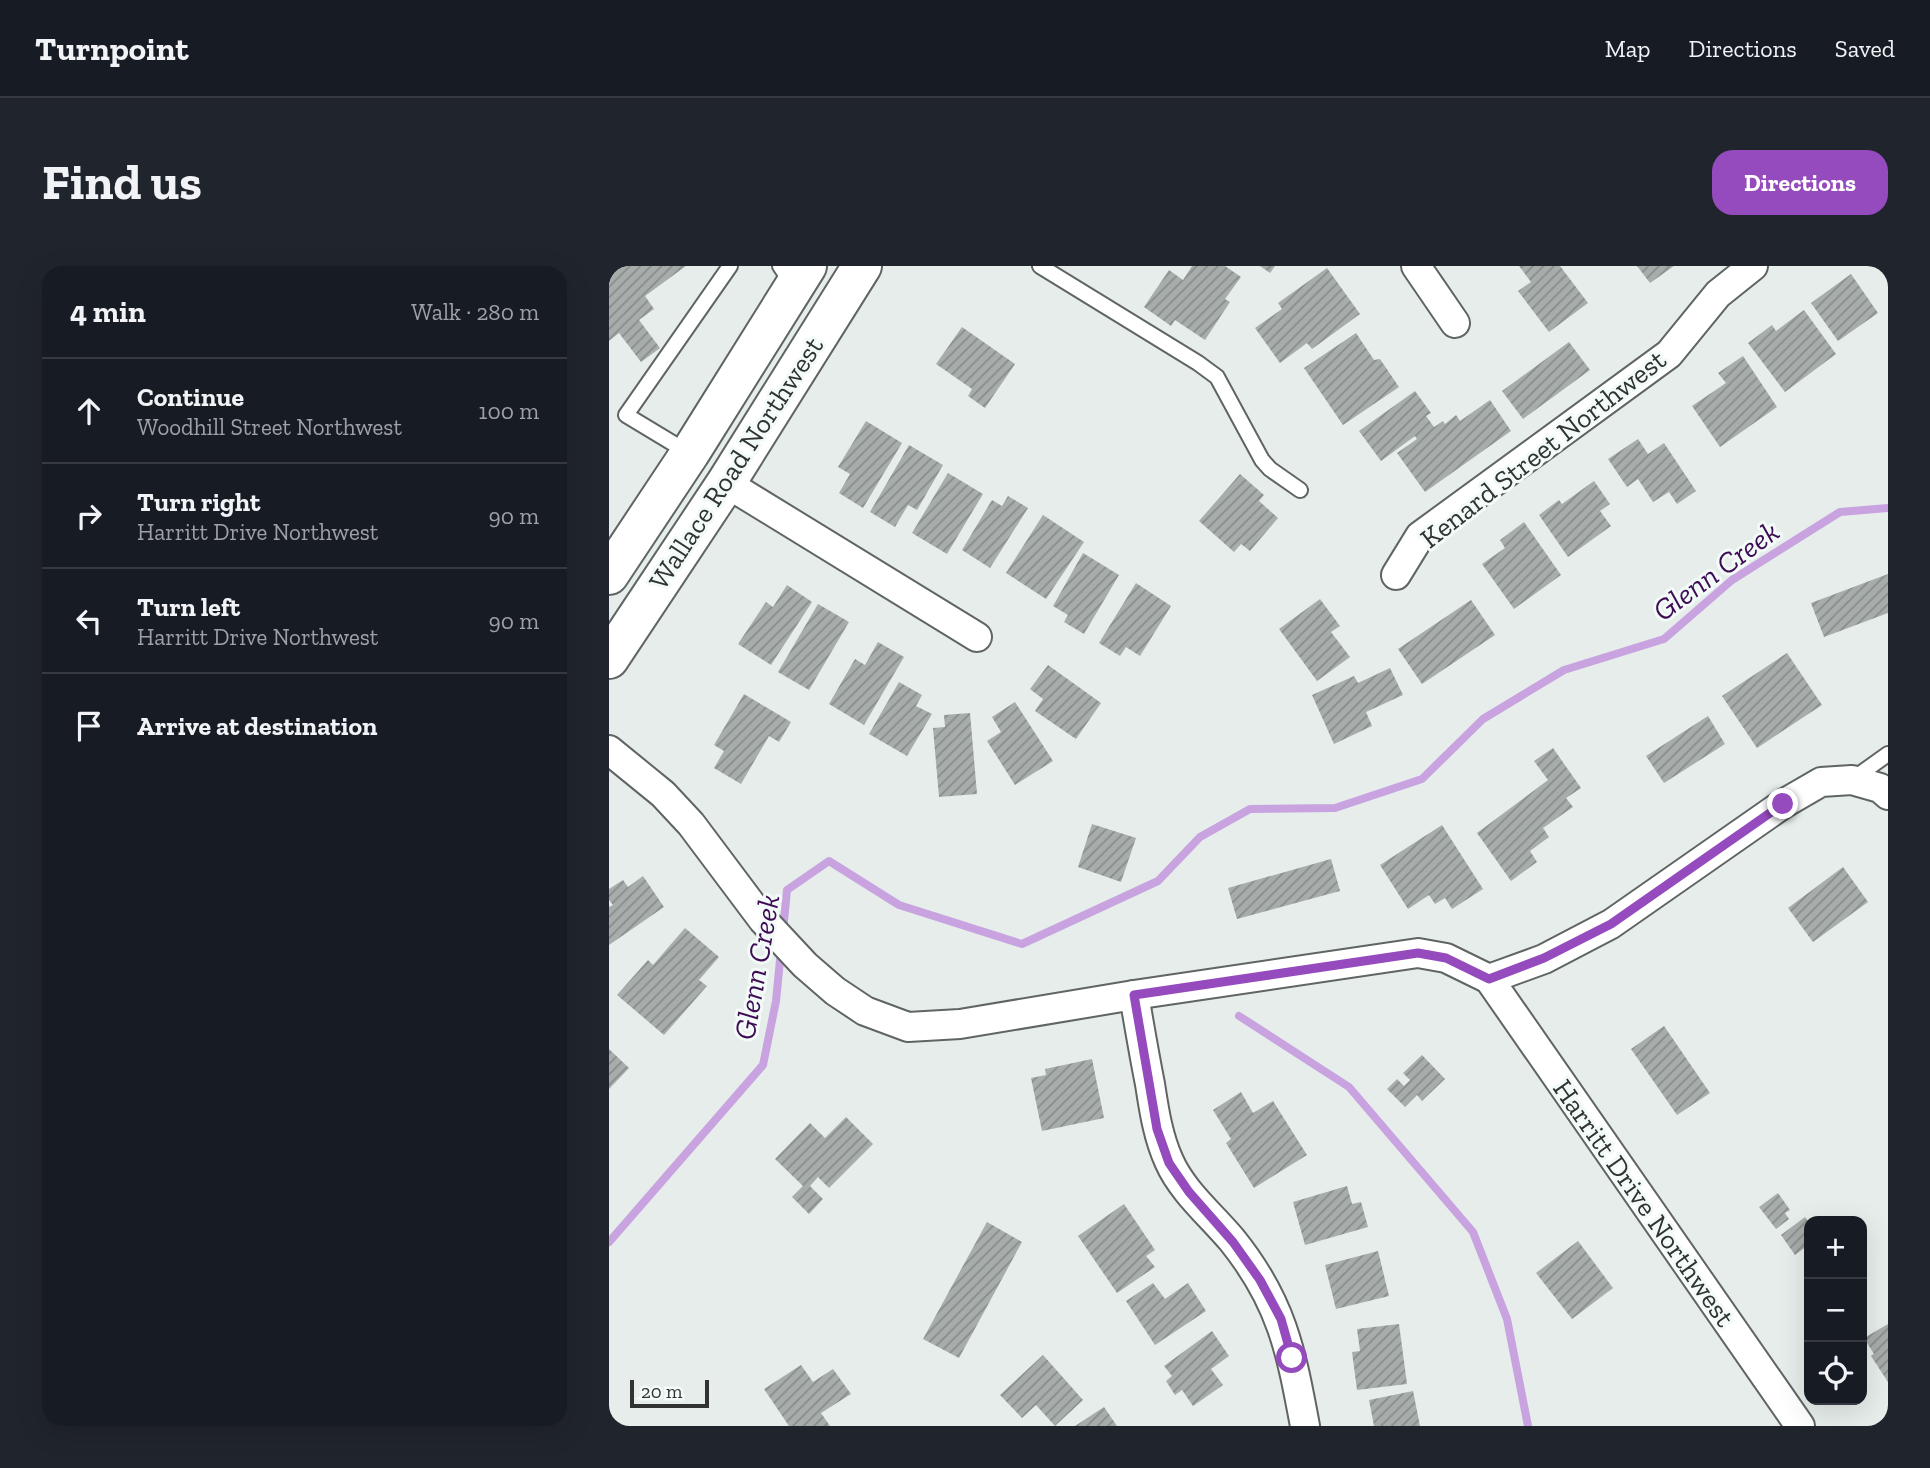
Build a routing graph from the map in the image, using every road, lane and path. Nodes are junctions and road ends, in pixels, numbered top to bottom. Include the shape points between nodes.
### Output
1 (730, 266) edge
2 (862, 266) edge
3 (1039, 266) edge
4 (1416, 266) edge
5 (1753, 266) edge
6 (794, 273) edge
7 (1455, 323) dead end
8 (690, 453) junction
9 (726, 483) junction
10 (1300, 489) dead end
11 (609, 575) edge
12 (1396, 575) dead end
13 (977, 636) dead end
14 (609, 659) edge
15 (609, 750) edge
16 (1888, 754) edge
17 (1851, 780) junction
18 (1888, 795) edge
19 (1489, 979) junction
20 (1134, 995) junction
21 (1305, 1426) edge
22 (1800, 1426) edge

1 - 8 lane via 627,415
2 - 9 main road, Wallace Road Northwest
3 - 10 lane via 1217,377 1262,460
4 - 7 street
5 - 12 street, Kenard Street Northwest via 1718,294 1669,354 1420,536
6 - 8 main road, Wallace Road Northwest
8 - 11 main road, Wallace Road Northwest
9 - 13 street
9 - 14 main road, Wallace Road Northwest
15 - 20 street, Harritt Drive Northwest via 663,793 763,920 805,965 865,1011 908,1027 960,1024
16 - 17 lane
17 - 18 street
17 - 19 street via 1821,782 1611,924
19 - 20 street, Harritt Drive Northwest via 1446,958 1418,953
19 - 22 street, Harritt Drive Northwest
20 - 21 street via 1157,1129 1169,1163 1240,1251 1281,1319

